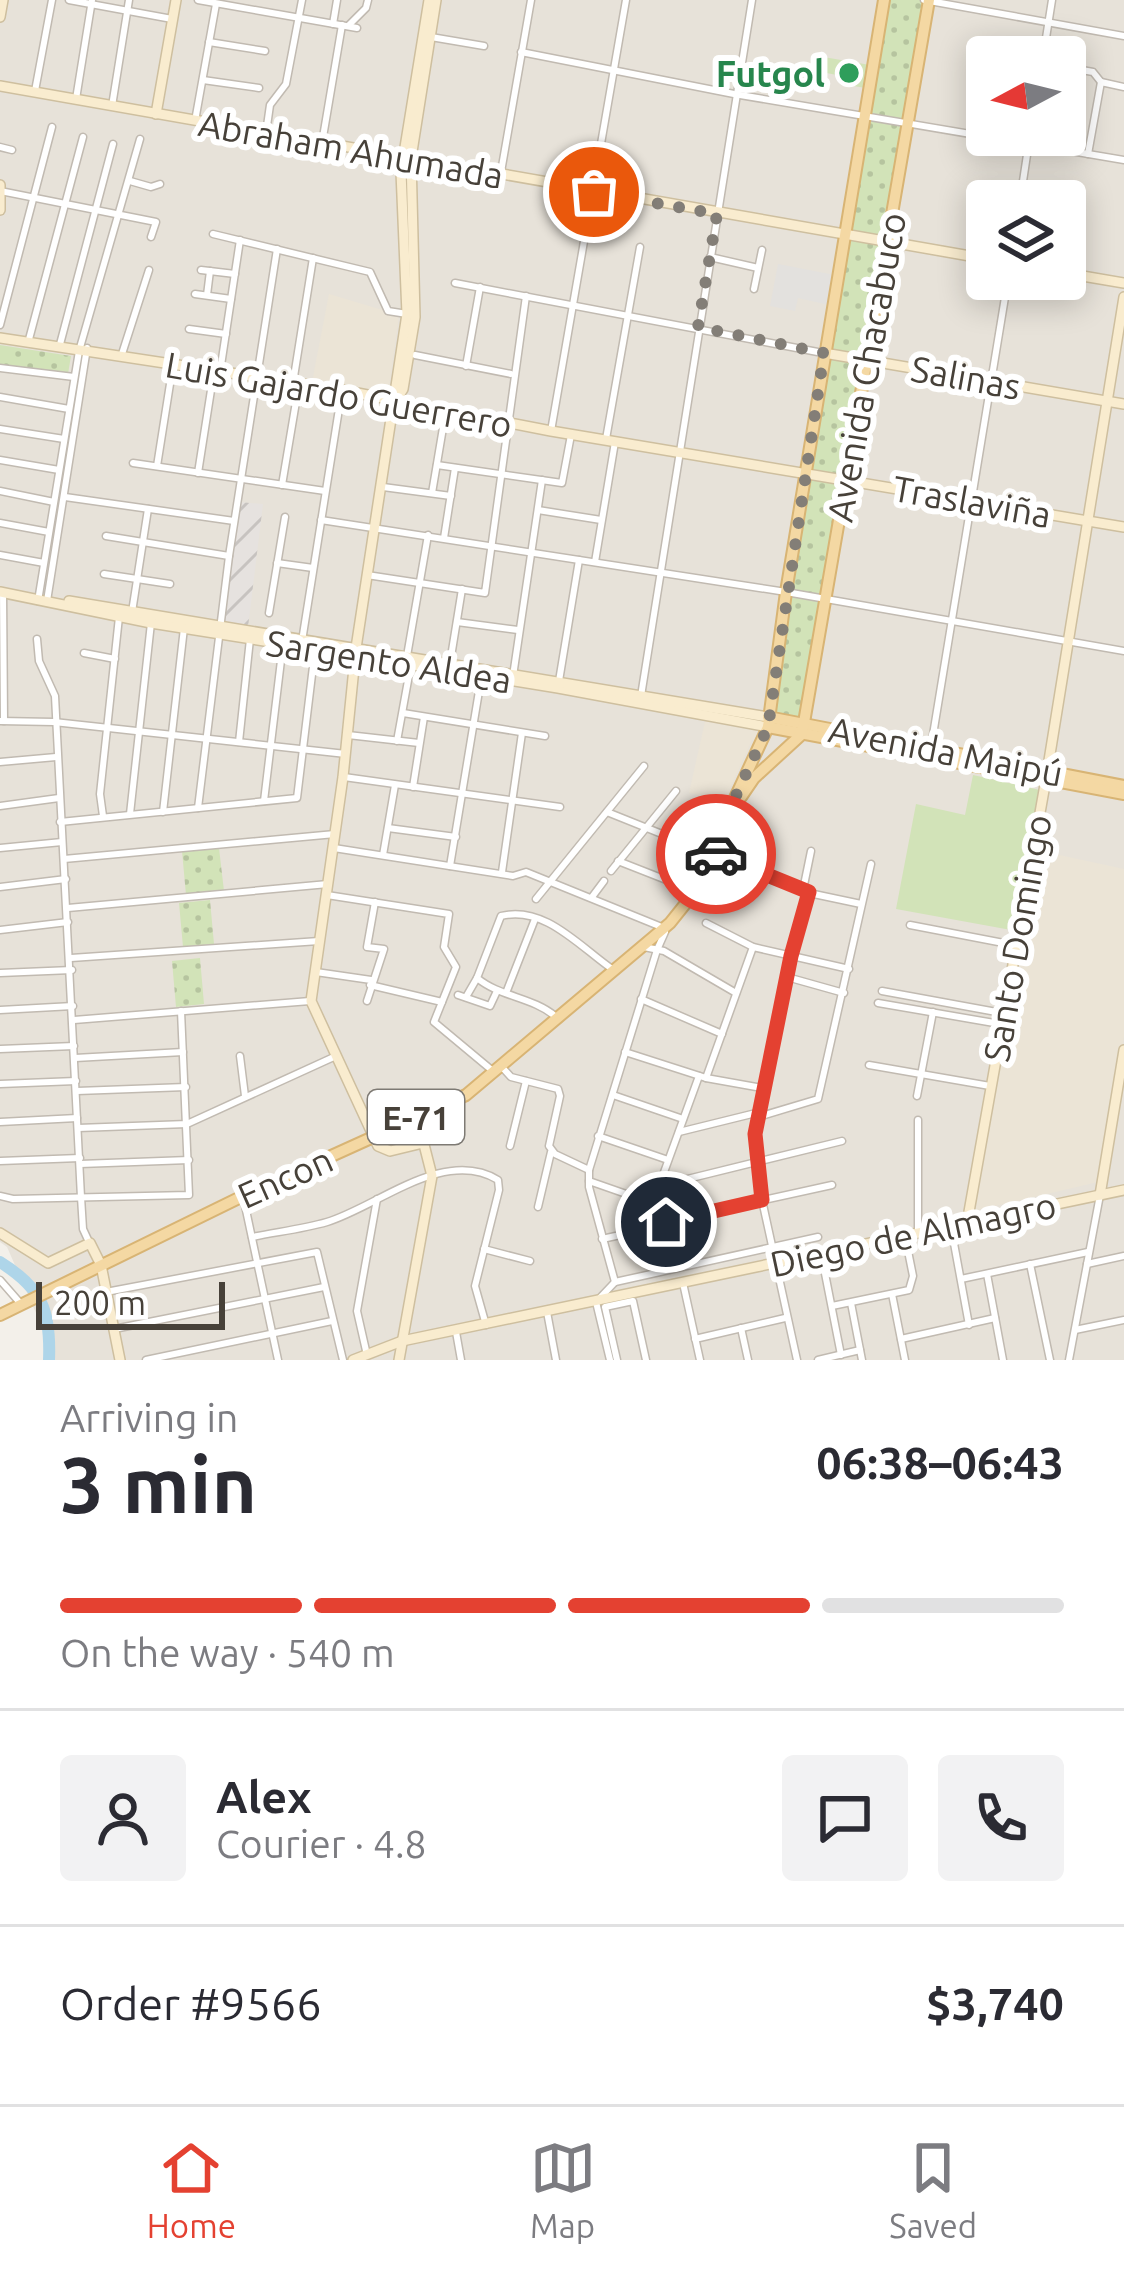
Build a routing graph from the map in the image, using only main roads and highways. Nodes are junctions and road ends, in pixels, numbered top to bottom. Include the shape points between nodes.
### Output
1 (884, 0) edge
2 (927, 0) edge
3 (768, 722) junction
4 (803, 729) junction
5 (1124, 790) edge
6 (710, 851) junction
7 (0, 1315) edge

1 - 3 main road, Avenida Chacabuco
2 - 4 main road, Avenida Chacabuco
3 - 4 main road, Avenida Maipú
3 - 6 main road, Encon / E-71
4 - 5 main road, Avenida Maipú
4 - 6 main road, Encon / E-71 via 754,778
6 - 7 main road, Encon / E-71 via 667,926 466,1095

